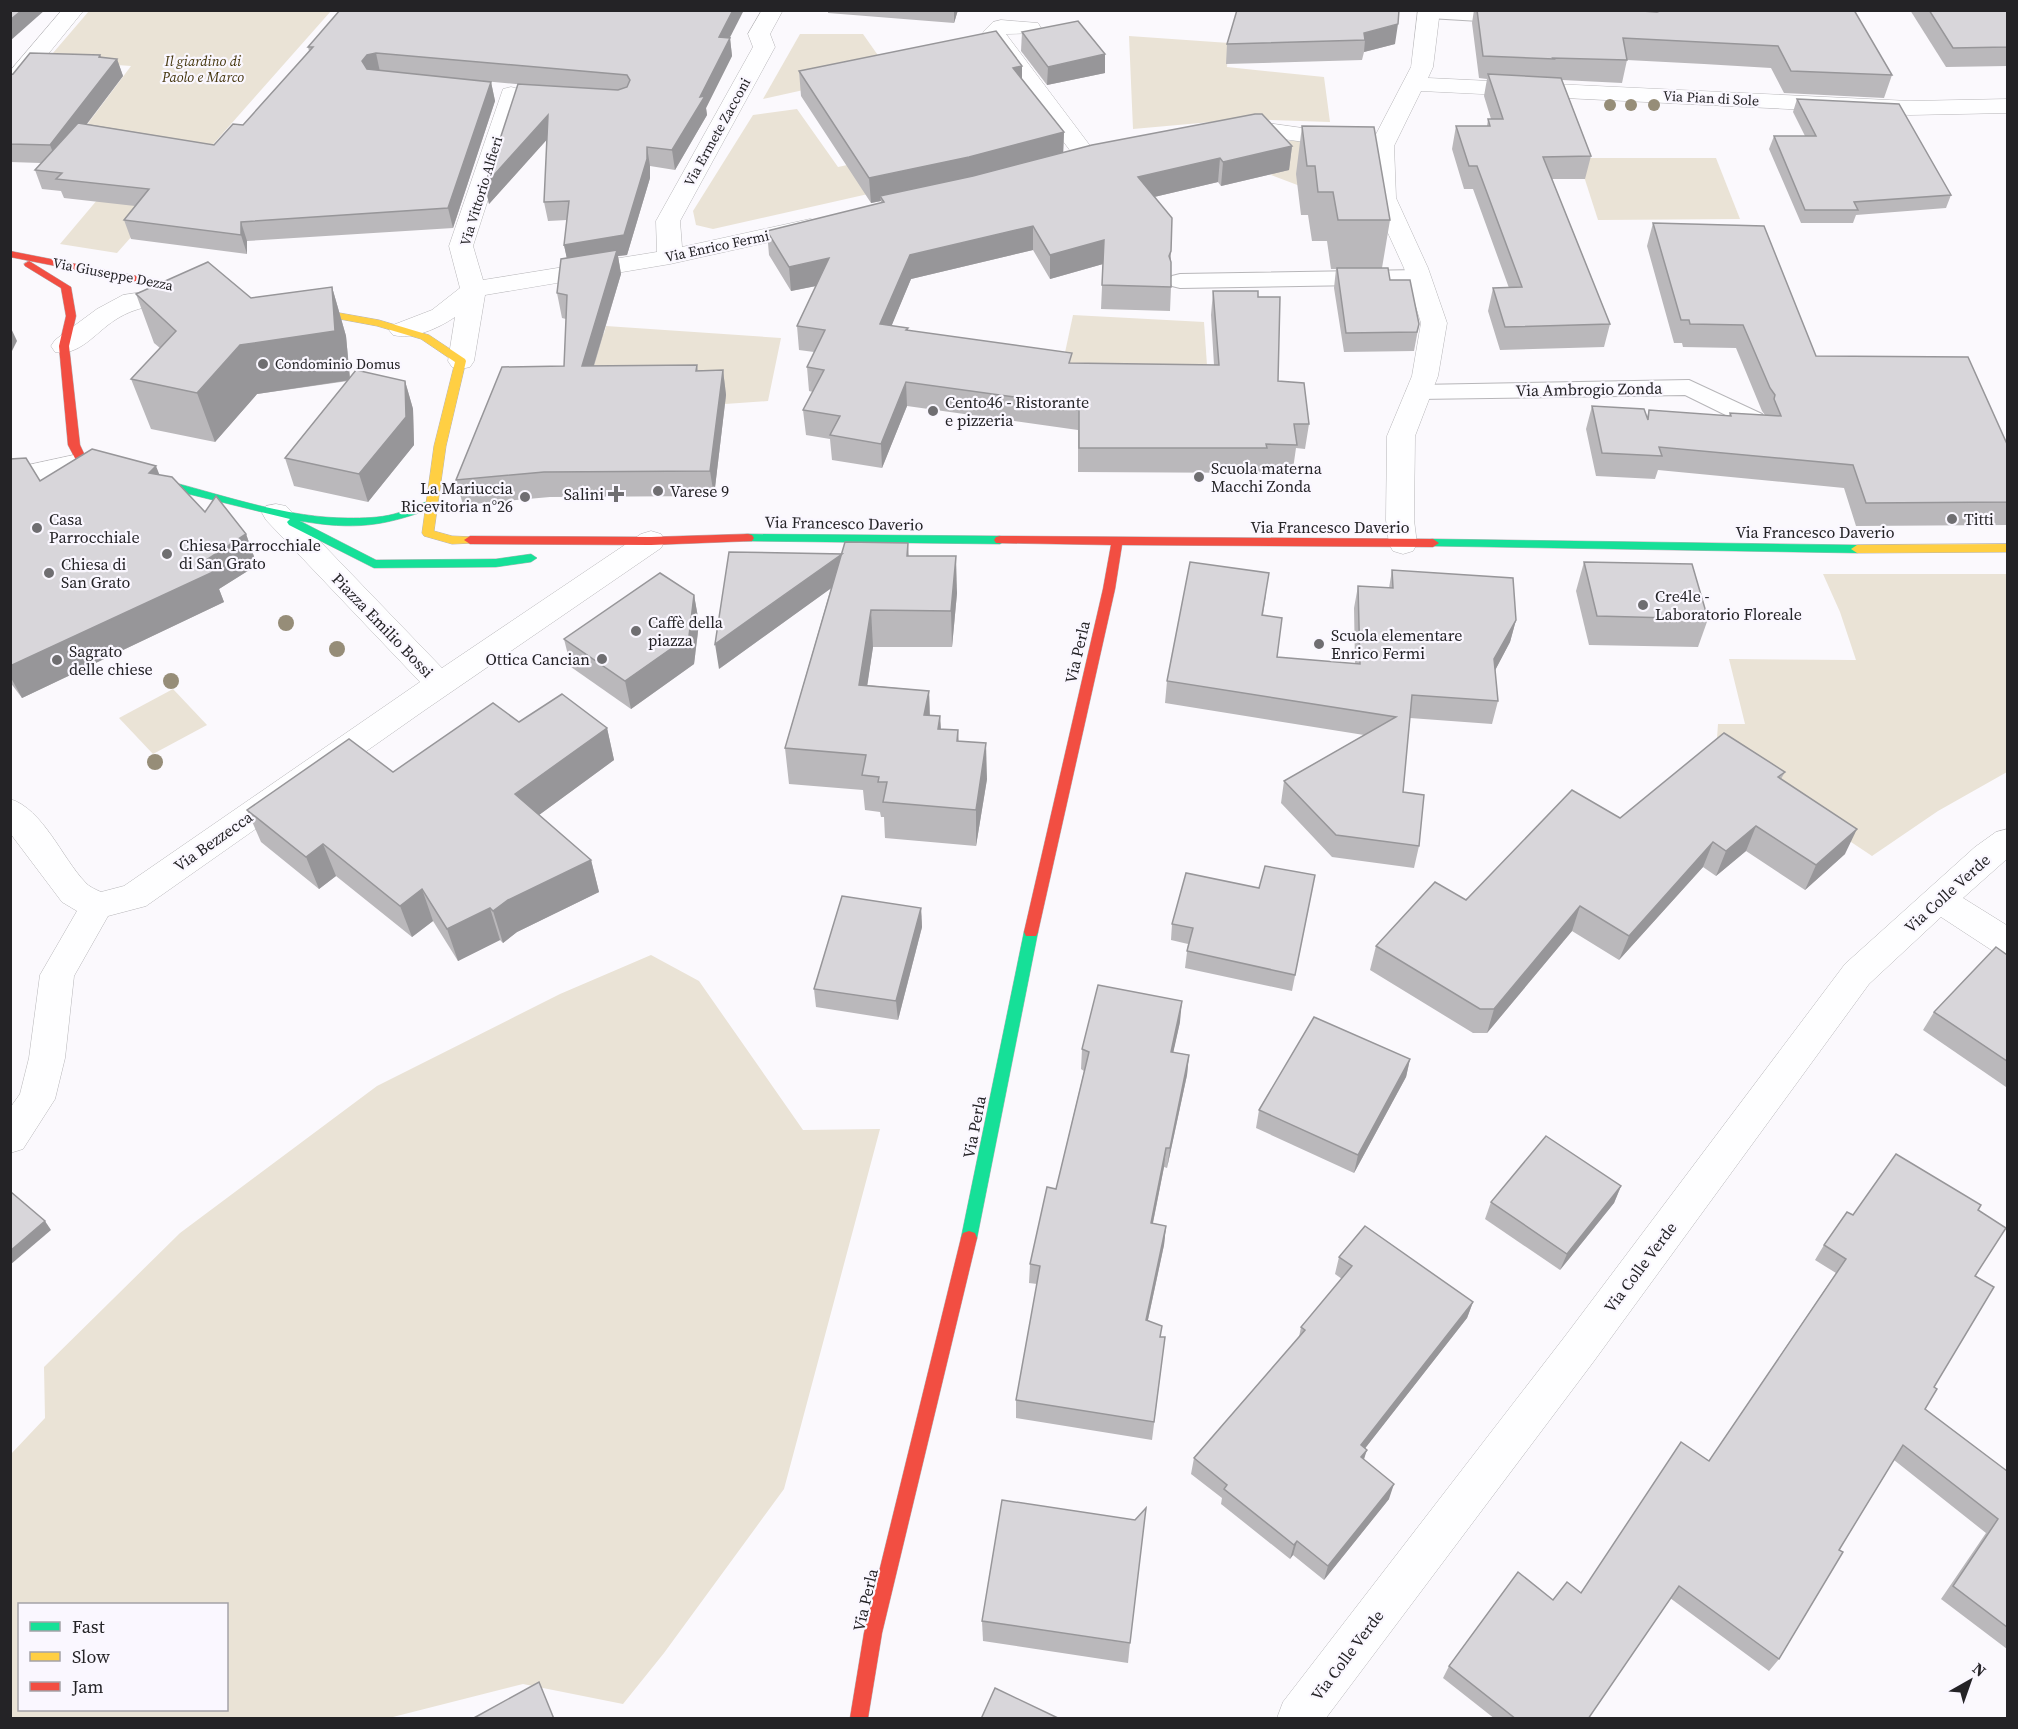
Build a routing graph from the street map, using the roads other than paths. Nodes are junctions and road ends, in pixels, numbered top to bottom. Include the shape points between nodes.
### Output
1 (74, 10) edge
2 (773, 10) edge
3 (1429, 11) edge
4 (1534, 19) edge
5 (1030, 28) edge
6 (1414, 84) junction
7 (10, 86) edge
8 (487, 92) edge
9 (2007, 106) edge
10 (1218, 135) edge
11 (1382, 146) junction
12 (1090, 160) edge
13 (833, 221) edge
14 (10, 255) edge
15 (670, 257) junction
16 (1419, 277) junction
17 (1180, 281) dead end
18 (473, 289) junction
19 (208, 293) joint
20 (285, 307) edge
21 (402, 330) junction
22 (64, 346) junction
23 (461, 361) junction
24 (1418, 392) junction
25 (1753, 419) edge
26 (83, 462) junction
27 (10, 478) edge
28 (429, 504) junction
29 (276, 513) junction
30 (651, 541) junction
31 (1117, 542) junction
32 (1403, 543) junction
33 (2007, 548) edge
34 (440, 684) junction
35 (10, 811) edge
36 (2007, 841) edge
37 (1939, 899) junction
38 (97, 906) junction
39 (2007, 943) edge
40 (10, 1138) edge
41 (859, 1719) edge
42 (1299, 1719) edge

1 - 7 street
2 - 15 street, Via Ermete Zacconi via 759,34 764,47 668,221
3 - 4 lane
3 - 6 street via 1422,67
5 - 12 street via 1001,27 994,32
6 - 9 street, Via Pian di Sole via 1910,108
6 - 11 street
8 - 18 street, Via Vittorio Alfieri via 522,94 462,246
10 - 11 street via 1253,128
11 - 16 street via 1384,198
13 - 15 street, Via Enrico Fermi
14 - 19 street, Via Giuseppe Dezza
14 - 22 street via 39,268 66,287 71,316
15 - 18 street, Via Enrico Fermi
16 - 17 lane
16 - 24 street via 1434,323 1425,376
18 - 21 street via 431,323
18 - 23 street, Via Vittorio Alfieri
19 - 22 street via 132,300
20 - 21 street
21 - 23 street via 425,337
22 - 26 street via 74,445
23 - 28 street via 440,434
24 - 25 lane, Via Ambrogio Zonda via 1689,387
24 - 32 street via 1401,436
26 - 27 street
26 - 29 street
28 - 29 street via 393,518 354,522
28 - 30 street, Via Francesco Daverio via 428,533 452,540
29 - 30 street, Via Francesco Daverio via 374,564 496,563
29 - 34 street, Piazza Emilio Bossi
30 - 31 street, Via Francesco Daverio via 709,538
30 - 34 street, Via Bezzecca
31 - 32 street, Via Francesco Daverio
31 - 41 street, Via Perla via 1020,978 967,1251 873,1633
32 - 33 street, Via Francesco Daverio
34 - 38 street, Via Bezzecca via 134,897
35 - 38 street via 74,893
36 - 37 street, Via Colle Verde
37 - 39 street
37 - 42 street, Via Colle Verde via 1857,974
38 - 40 street via 57,975 37,1099

